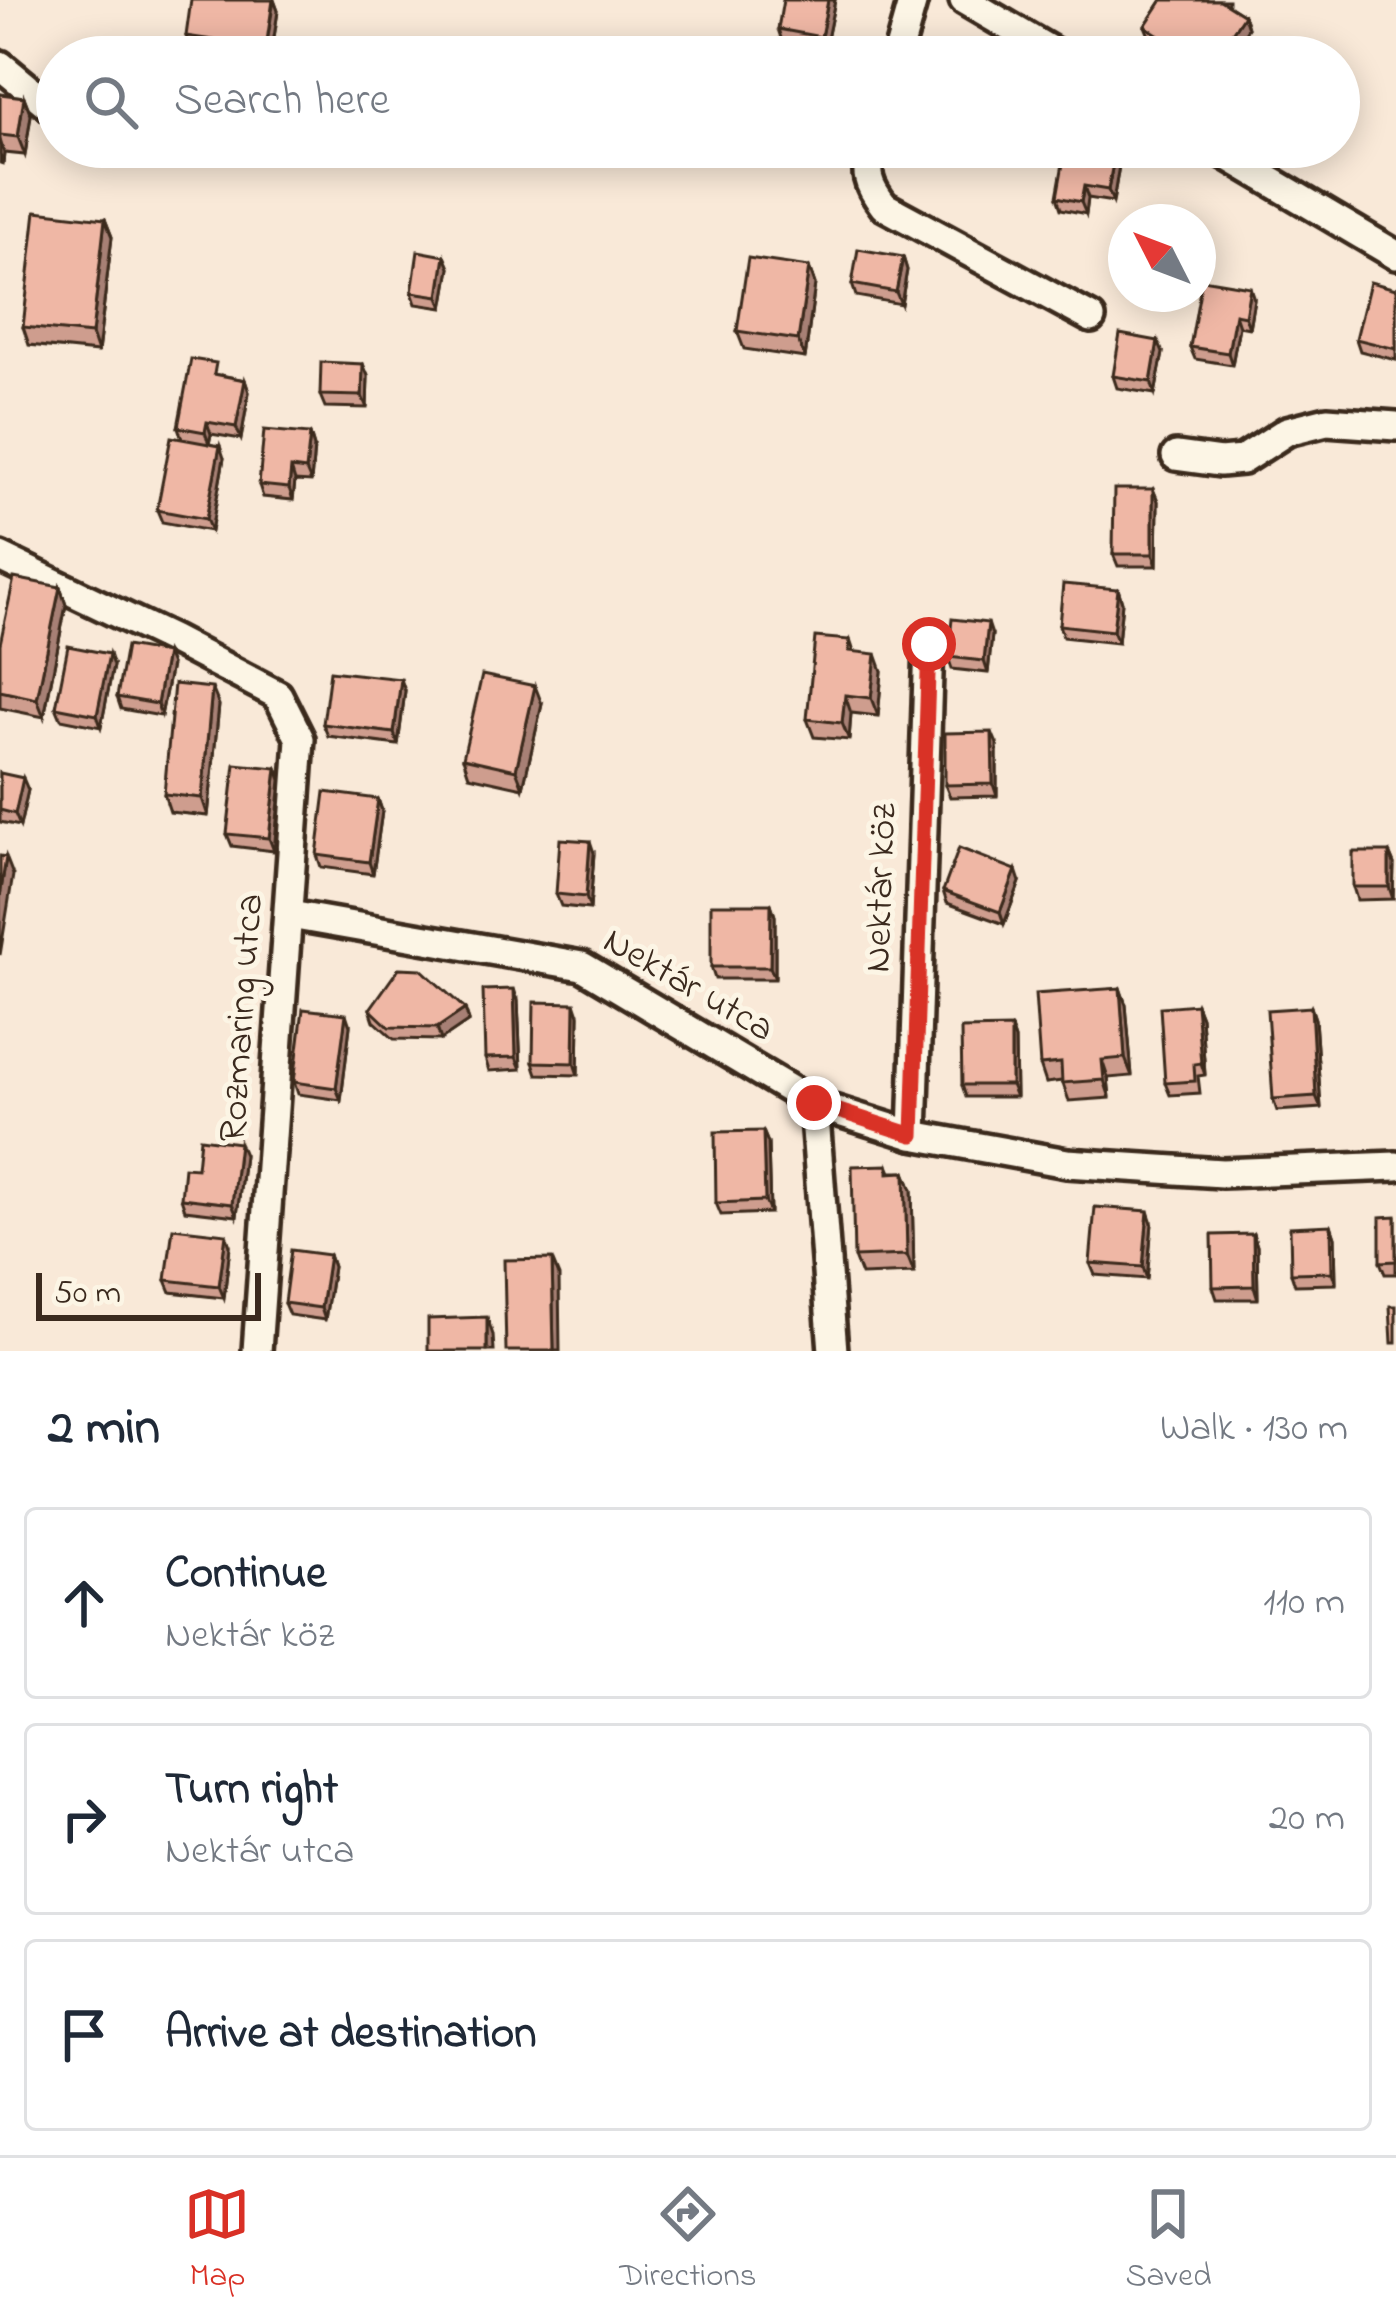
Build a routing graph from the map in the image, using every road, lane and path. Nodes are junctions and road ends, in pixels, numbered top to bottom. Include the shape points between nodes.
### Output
1 (913, 0) edge
2 (964, 0) edge
3 (903, 36) edge
4 (1025, 36) edge
5 (0, 64) edge
6 (36, 94) edge
7 (866, 168) edge
8 (1249, 168) edge
9 (1396, 255) edge
10 (1091, 318) dead end
11 (1396, 426) edge
12 (1176, 456) dead end
13 (0, 557) edge
14 (929, 644) dead end
15 (290, 916) junction
16 (814, 1103) junction
17 (913, 1135) junction
18 (1396, 1166) edge
19 (257, 1351) edge
20 (833, 1351) edge

1 - 3 street
2 - 4 street
5 - 6 street
7 - 10 street via 884,206
8 - 9 street
11 - 12 street via 1327,421 1287,430 1242,460
13 - 15 street, Rozmaring utca via 278,695 300,739
14 - 17 street, Nektár köz
15 - 16 street, Nektár utca via 583,966
15 - 19 street, Rozmaring utca
16 - 17 street, Nektár utca
16 - 20 street
17 - 18 street, Nektár utca via 1067,1163 1222,1174

